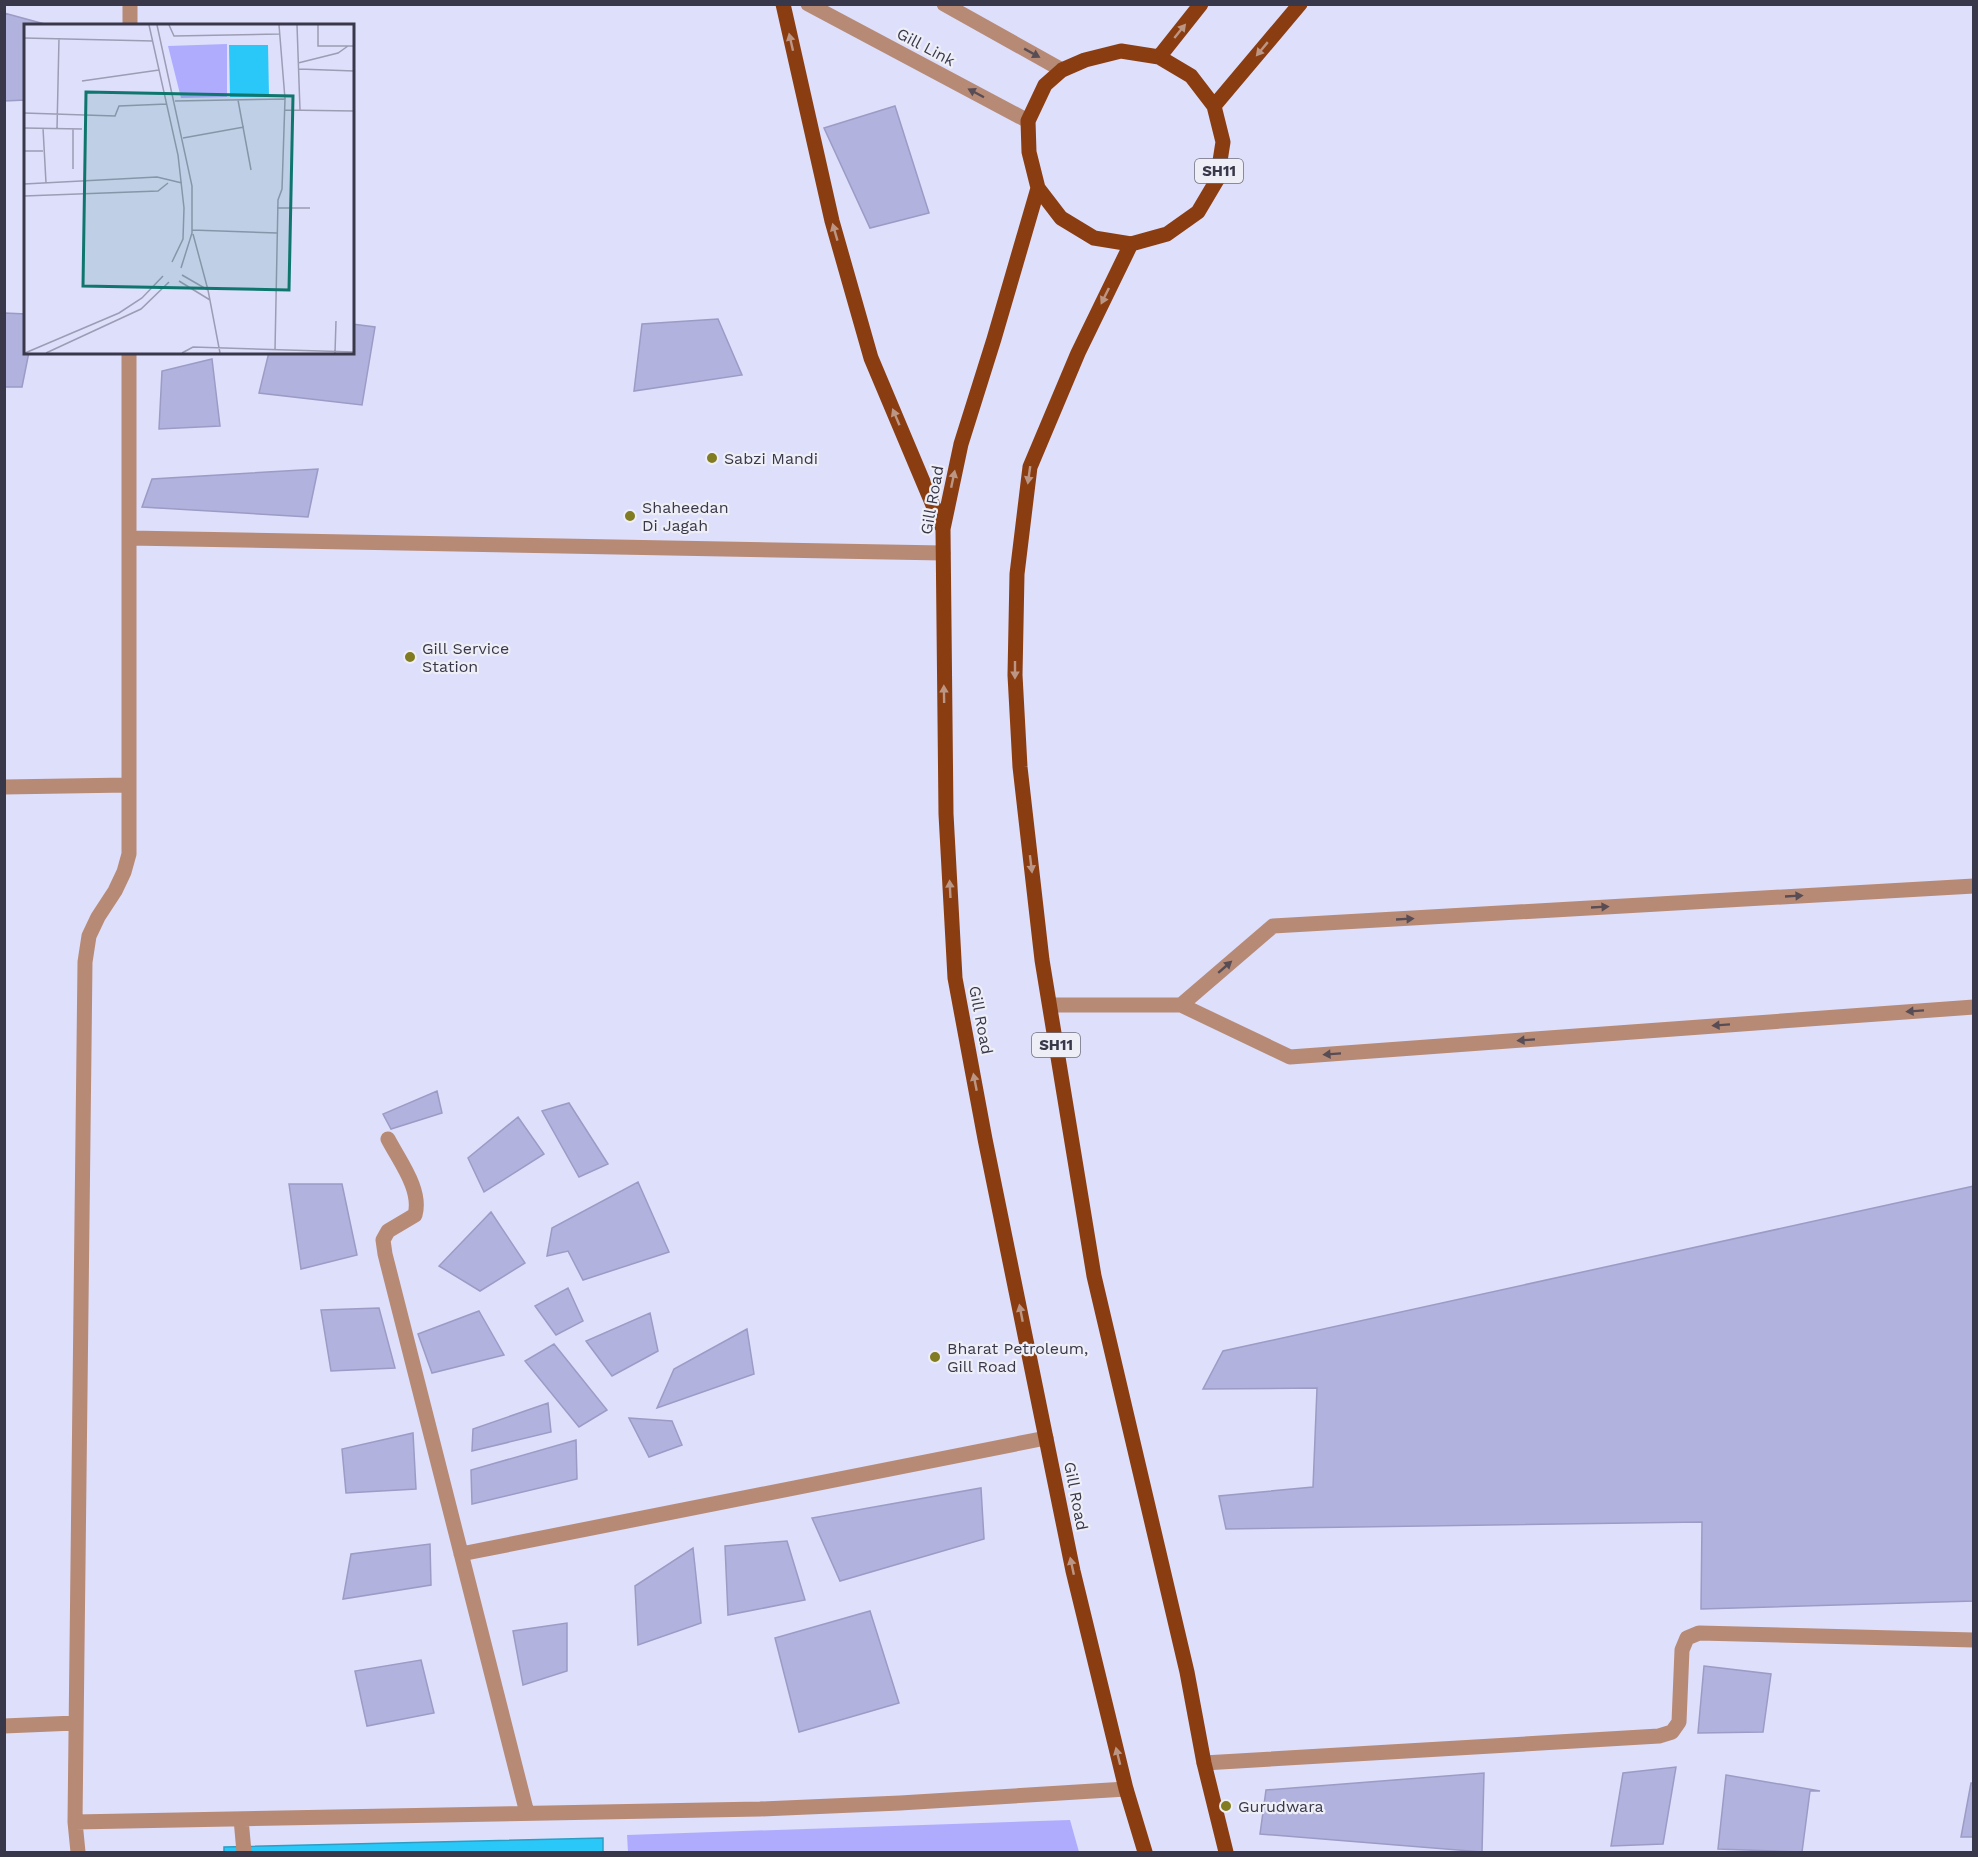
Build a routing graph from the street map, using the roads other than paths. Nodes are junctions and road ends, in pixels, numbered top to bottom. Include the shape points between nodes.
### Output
1 (130, 4) edge
2 (783, 4) edge
3 (808, 4) edge
4 (944, 4) edge
5 (1201, 4) edge
6 (1300, 4) edge
7 (130, 24) edge
8 (1159, 57) junction
9 (1062, 69) junction
10 (1214, 106) junction
11 (1028, 121) junction
12 (1038, 188) junction
13 (1131, 244) junction
14 (129, 354) edge
15 (943, 530) junction
16 (129, 538) junction
17 (943, 553) junction
18 (128, 785) junction
19 (4, 787) edge
20 (1974, 886) edge
21 (1050, 1005) junction
22 (1181, 1005) junction
23 (1974, 1007) edge
24 (388, 1139) dead end
25 (1046, 1438) junction
26 (461, 1554) junction
27 (1974, 1640) edge
28 (75, 1723) junction
29 (4, 1726) edge
30 (1204, 1763) junction
31 (1126, 1789) junction
32 (527, 1813) junction
33 (241, 1818) junction
34 (75, 1822) junction
35 (78, 1852) edge
36 (244, 1852) edge
37 (1144, 1852) edge
38 (1226, 1852) edge

1 - 7 street
15 -> 2 main road via 872,358 832,221
11 -> 3 street, Gill Link
4 -> 9 street
8 -> 5 main road
6 -> 10 main road
8 - 9 main road, SH11 via 1121,51
8 - 10 main road, SH11 via 1191,76
9 - 11 main road, SH11 via 1044,85
10 - 13 main road, SH11 via 1223,142 1217,180 1198,212 1167,234
11 - 12 main road, SH11 via 1029,152
12 - 13 main road, SH11 via 1061,218 1094,238
15 -> 12 main road, Gill Road via 961,444
13 -> 21 main road, SH11 via 1078,352 1030,467 1017,574 1015,675 1020,767
14 - 16 street
15 - 17 main road, Gill Road
16 - 17 street
16 - 18 street
25 -> 17 main road, Gill Road via 955,978 946,814
18 - 19 street
18 - 28 street via 129,854 116,891 89,936 85,962
22 -> 20 street via 1273,926
21 - 22 street
21 - 30 main road, SH11 via 1094,1276 1187,1672
23 -> 22 street via 1290,1057
24 - 26 street via 418,1204 415,1215 388,1231 383,1240 385,1254
25 - 26 street
31 -> 25 main road, Gill Road via 1073,1571
26 - 32 street
27 - 30 street via 1700,1633 1688,1638 1682,1650 1679,1722 1672,1732 1659,1736
28 - 29 street
28 - 34 street
30 - 38 main road, SH11
31 - 32 street via 772,1809
31 - 37 main road, Gill Road
32 - 33 street
33 - 34 street
33 - 36 street
34 - 35 street

